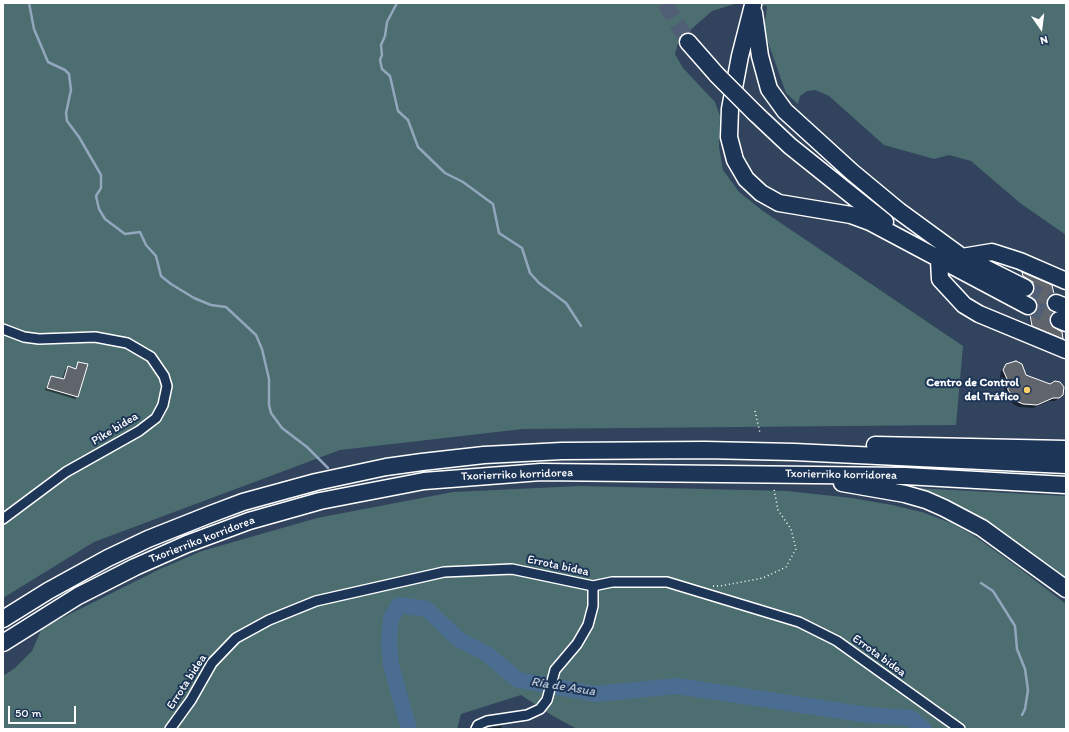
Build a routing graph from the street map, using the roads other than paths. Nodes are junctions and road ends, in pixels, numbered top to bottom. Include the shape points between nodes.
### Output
1 (688, 42) tunnel mouth
2 (885, 222) junction
3 (962, 256) junction
4 (939, 260) junction
5 (1066, 281) edge
6 (1025, 288) tunnel mouth
7 (1028, 306) tunnel mouth
8 (3, 329) edge
9 (1066, 350) edge
10 (1066, 449) edge
11 (794, 452) junction
12 (1066, 465) edge
13 (815, 475) junction
14 (1066, 485) edge
15 (3, 519) edge
16 (593, 586) junction
17 (1066, 588) edge
18 (3, 619) edge
19 (3, 643) edge
20 (170, 729) edge
21 (476, 729) edge
22 (960, 729) edge

1 - 2 highway, bridge via 717,75 790,146
2 - 3 highway
2 - 4 highway
3 - 4 highway via 893,206 785,111 769,89 760,56 753,5 730,109 729,137 735,160 746,179 779,203 851,215 870,222
3 - 5 highway via 992,252
3 - 6 highway
4 - 7 highway
4 - 9 highway via 940,278 964,305 979,314
8 - 15 street, Pike bidea via 24,337 39,339 95,337 127,343 151,357 164,376 167,386 163,406 156,418 139,431 66,472
10 - 11 highway via 868,445
11 - 12 highway, Txorierriko korridorea
11 - 18 highway, Txorierriko korridorea via 562,451 455,458 352,474 279,491 180,526 127,549 58,585
13 - 14 highway, Txorierriko korridorea via 905,476
13 - 17 highway via 836,482 905,494 944,508 982,528
13 - 19 highway, Txorierriko korridorea via 541,472 457,477 356,493 263,517 187,544 78,596
16 - 20 street, Errota bidea via 512,569 444,572 316,601 269,620 236,638 212,663 191,700
16 - 21 street via 593,606 588,625 577,644 555,670 547,700 540,709 527,715 487,721 478,725
16 - 22 street, Errota bidea via 612,582 667,582 799,622 837,640

